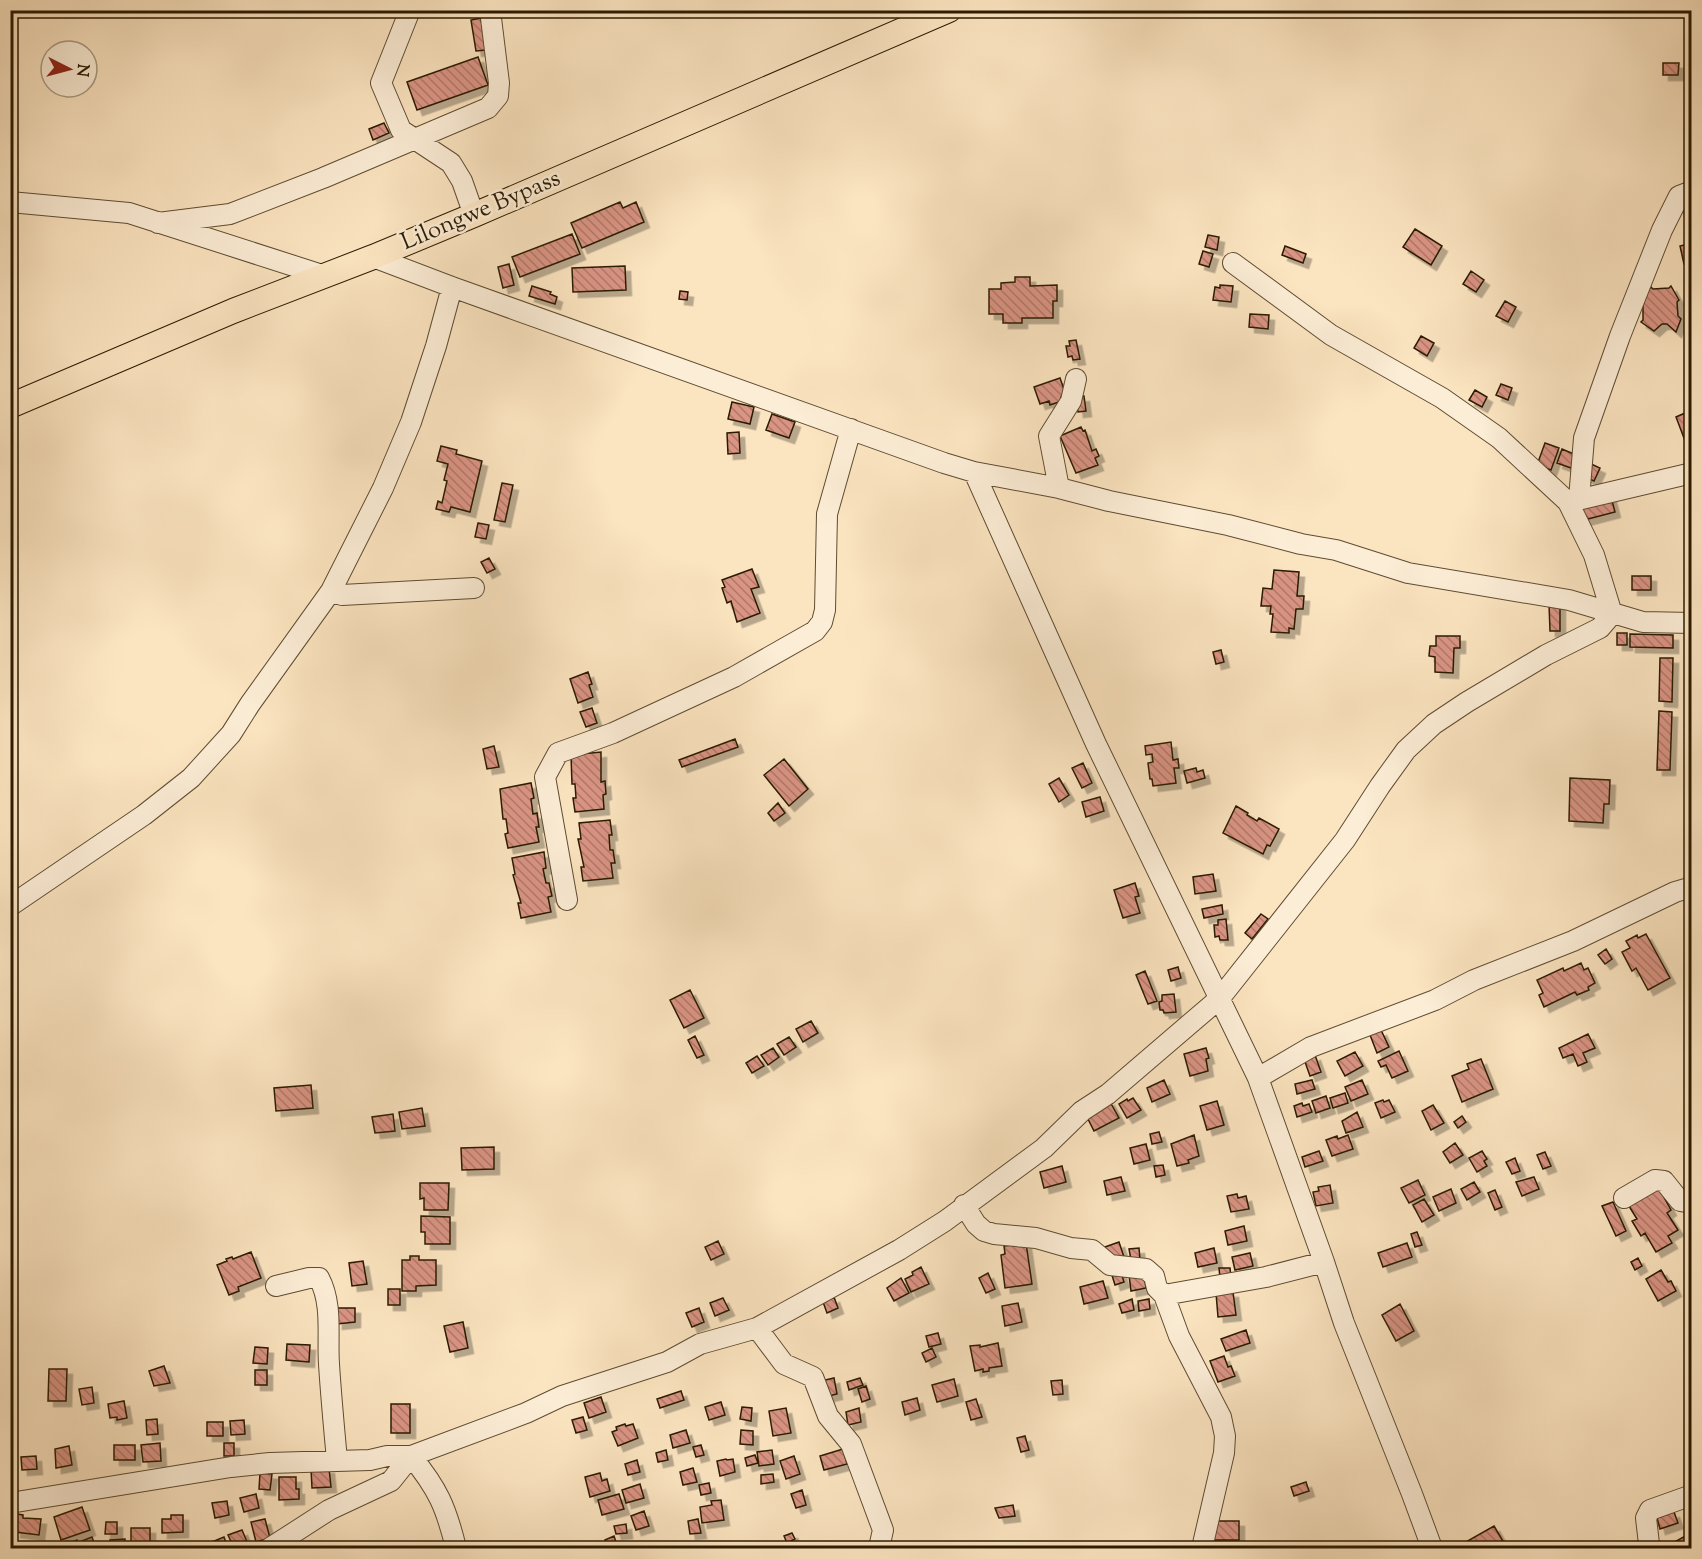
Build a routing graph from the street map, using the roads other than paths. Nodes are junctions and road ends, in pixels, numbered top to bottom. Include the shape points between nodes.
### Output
1 (410, 10) edge
2 (490, 10) edge
3 (950, 10) edge
4 (415, 138) junction
5 (1692, 191) edge
6 (10, 202) edge
7 (474, 215) junction
8 (158, 223) junction
9 (373, 257) junction
10 (1233, 263) dead end
11 (325, 276) junction
12 (452, 287) junction
13 (1076, 379) dead end
14 (10, 406) edge
15 (851, 429) junction
16 (974, 472) junction
17 (1692, 473) edge
18 (1059, 488) junction
19 (1573, 500) junction
20 (474, 588) dead end
21 (331, 591) junction
22 (1612, 614) junction
23 (1692, 623) edge
24 (1692, 887) edge
25 (567, 900) dead end
26 (10, 906) edge
27 (1220, 998) junction
28 (1258, 1078) junction
29 (1624, 1198) dead end
30 (1692, 1203) edge
31 (964, 1205) junction
32 (1324, 1262) junction
33 (276, 1286) dead end
34 (1164, 1295) junction
35 (757, 1328) junction
36 (411, 1456) junction
37 (337, 1460) junction
38 (1692, 1495) edge
39 (10, 1503) edge
40 (270, 1548) edge
41 (456, 1548) edge
42 (879, 1548) edge
43 (1202, 1548) edge
44 (1432, 1548) edge
45 (1645, 1548) edge

1 - 4 street via 381,82 401,130
2 - 4 street via 498,96 488,108
3 - 7 main road, Lilongwe Bypass
4 - 7 street via 450,163 462,181
4 - 8 street via 231,214
5 - 19 street via 1679,196 1662,230 1620,336 1584,438
6 - 8 street via 129,213
7 - 9 main road, Lilongwe Bypass
8 - 11 street
9 - 11 main road, Lilongwe Bypass
9 - 12 street
10 - 19 street via 1331,335 1442,398 1499,438
11 - 14 main road, Lilongwe Bypass
12 - 15 street
12 - 21 street via 411,422
13 - 18 street via 1071,401 1049,436
15 - 16 street
15 - 25 street via 827,514 825,610 815,631 734,677 613,733 558,753 545,777
16 - 18 street
16 - 27 street via 1096,744
17 - 19 street
18 - 22 street via 1336,550 1408,573 1569,600
19 - 22 street
20 - 21 street via 342,596
21 - 26 street via 231,734 191,778 144,816
22 - 23 street via 1643,622
22 - 27 street via 1600,628 1458,707 1406,750 1345,840
24 - 28 street via 1435,1000 1311,1047
27 - 28 street
27 - 31 street via 1108,1094 1082,1111 1044,1148
28 - 32 street
29 - 30 street via 1655,1180 1664,1181 1680,1201
31 - 34 street via 984,1231 1092,1250 1110,1265 1146,1269
31 - 35 street via 899,1250
32 - 34 street
32 - 44 street
33 - 37 street via 319,1278 325,1289
34 - 43 street via 1179,1336 1221,1418 1225,1436
35 - 36 street via 700,1344 667,1362 562,1396
35 - 42 street via 784,1364 813,1377 828,1416 851,1444 883,1530
36 - 37 street
36 - 40 street via 391,1481 329,1510
36 - 41 street via 438,1491
37 - 39 street via 231,1467
38 - 45 street via 1650,1510 1646,1518 1649,1544

